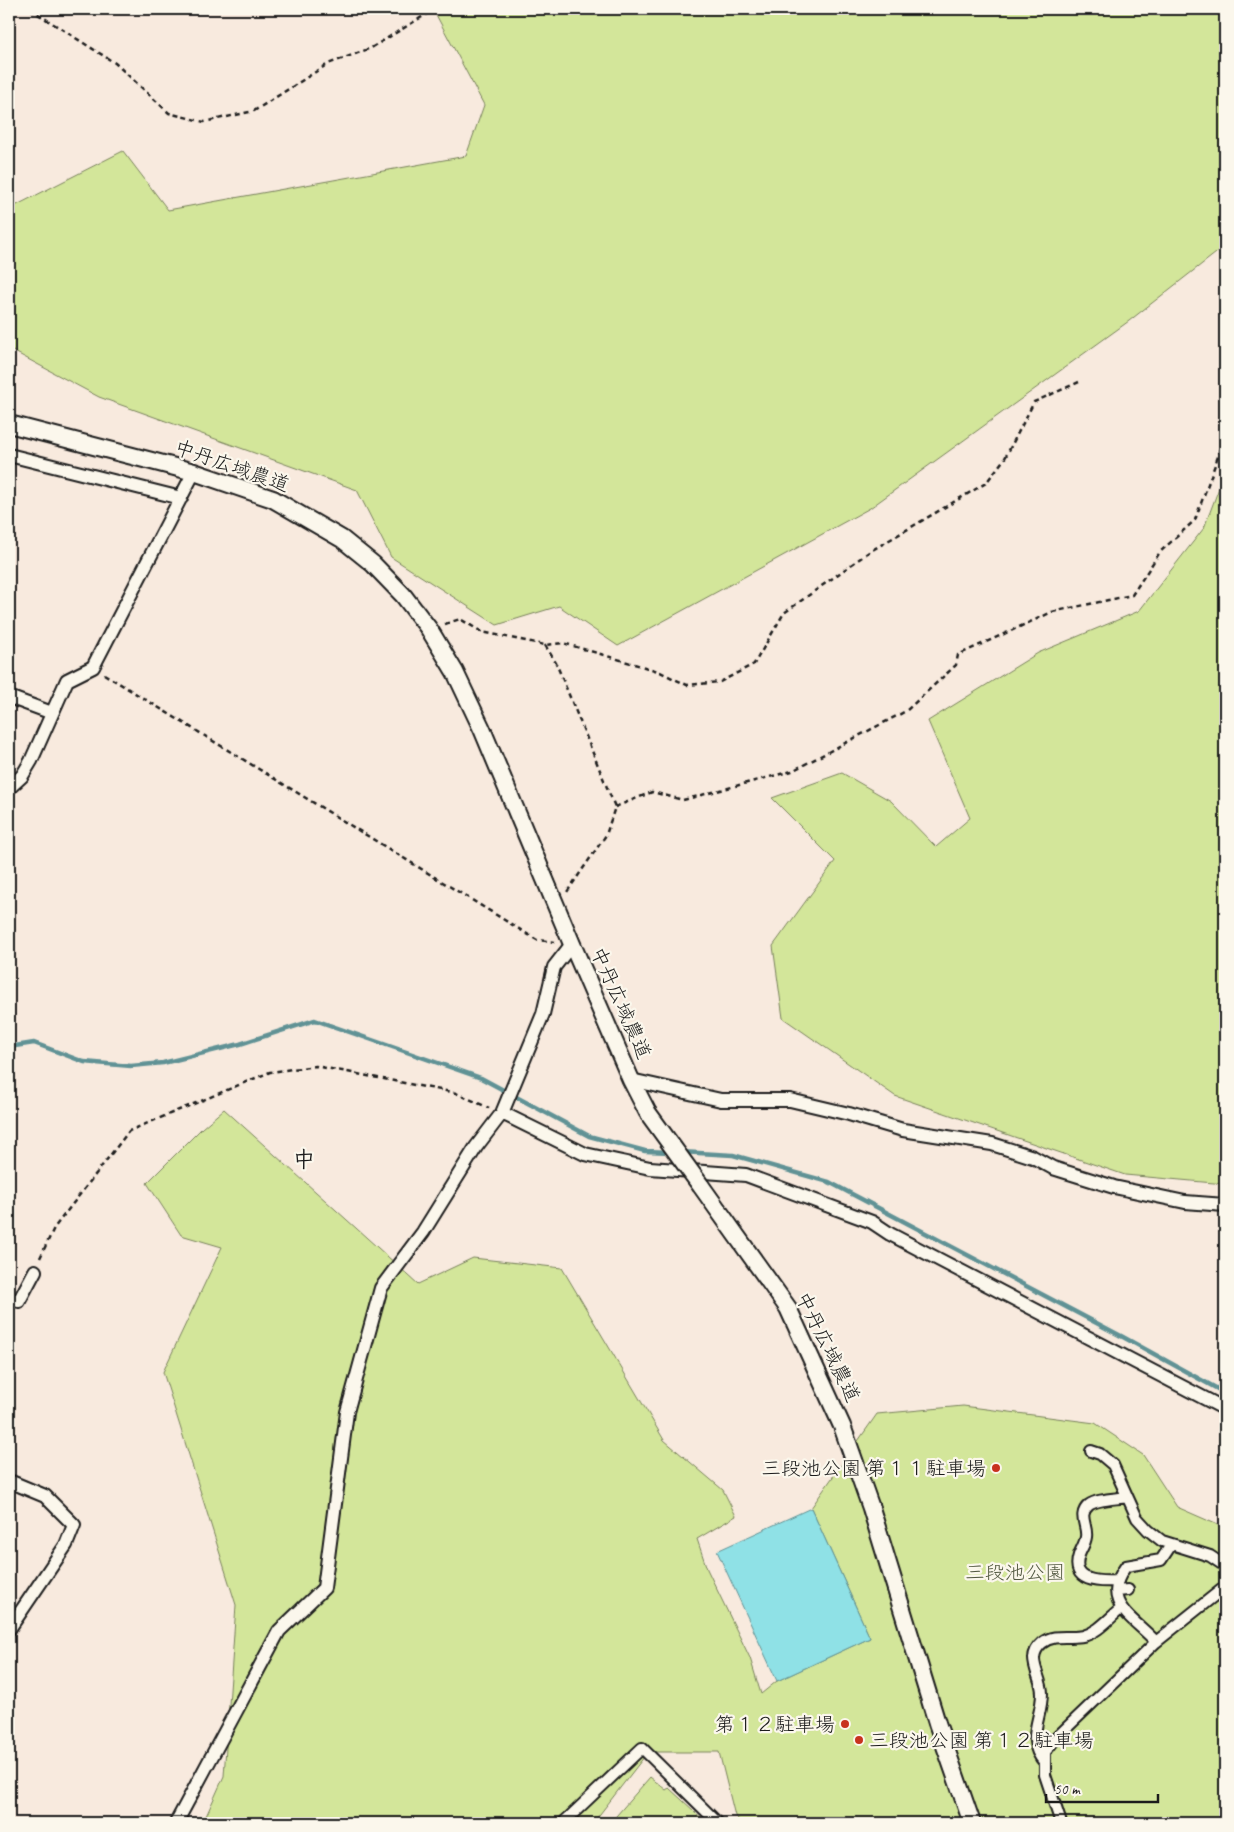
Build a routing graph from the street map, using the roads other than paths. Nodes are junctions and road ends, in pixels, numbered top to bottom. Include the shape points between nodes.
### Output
1 (9, 424) edge
2 (9, 455) edge
3 (194, 472) junction
4 (182, 498) junction
5 (9, 697) edge
6 (52, 713) junction
7 (9, 788) edge
8 (572, 944) junction
9 (631, 1080) junction
10 (502, 1113) junction
11 (1225, 1205) edge
12 (35, 1271) road end
13 (9, 1298) edge
14 (1225, 1409) edge
15 (1091, 1451) dead end
16 (9, 1481) edge
17 (1127, 1497) junction
18 (1172, 1545) junction
19 (1225, 1566) edge
20 (1121, 1587) junction
21 (1225, 1587) edge
22 (1121, 1609) junction
23 (9, 1629) edge
24 (1156, 1642) junction
25 (1045, 1763) junction
26 (176, 1823) edge
27 (564, 1823) edge
28 (718, 1823) edge
29 (972, 1823) edge
30 (1061, 1823) edge

1 - 3 street, 中丹広域農道
2 - 4 street
3 - 4 street
3 - 8 street, 中丹広域農道 via 273,499 342,539 373,564 403,595 429,629 455,672
4 - 6 street via 92,667 67,680
5 - 6 street
6 - 7 street via 22,776
8 - 9 street, 中丹広域農道
8 - 10 street via 554,967 543,1014
9 - 11 street via 721,1100 790,1100 903,1130 992,1144 1114,1187 1185,1202
9 - 29 street, 中丹広域農道, bridge via 648,1113 788,1308 842,1426
10 - 14 street via 585,1154 650,1168 746,1175 872,1222
10 - 26 street via 476,1147 423,1232 381,1288 347,1412 324,1588 279,1631
12 - 13 street via 19,1302
15 - 17 street via 1113,1465
16 - 23 street via 45,1496 74,1525 66,1545
17 - 18 street via 1137,1518 1148,1530
17 - 20 street via 1091,1504 1085,1509 1082,1517 1087,1534 1079,1555 1079,1572 1085,1579
18 - 19 street via 1210,1556
18 - 20 street via 1160,1560 1126,1566
20 - 22 street via 1117,1602
21 - 24 street
22 - 24 street
22 - 25 street via 1102,1627 1083,1636 1061,1636 1044,1641 1036,1649 1034,1668 1042,1692 1034,1740 1037,1754
24 - 25 street via 1056,1738 1046,1752
25 - 30 street via 1045,1775
27 - 28 street via 642,1748

